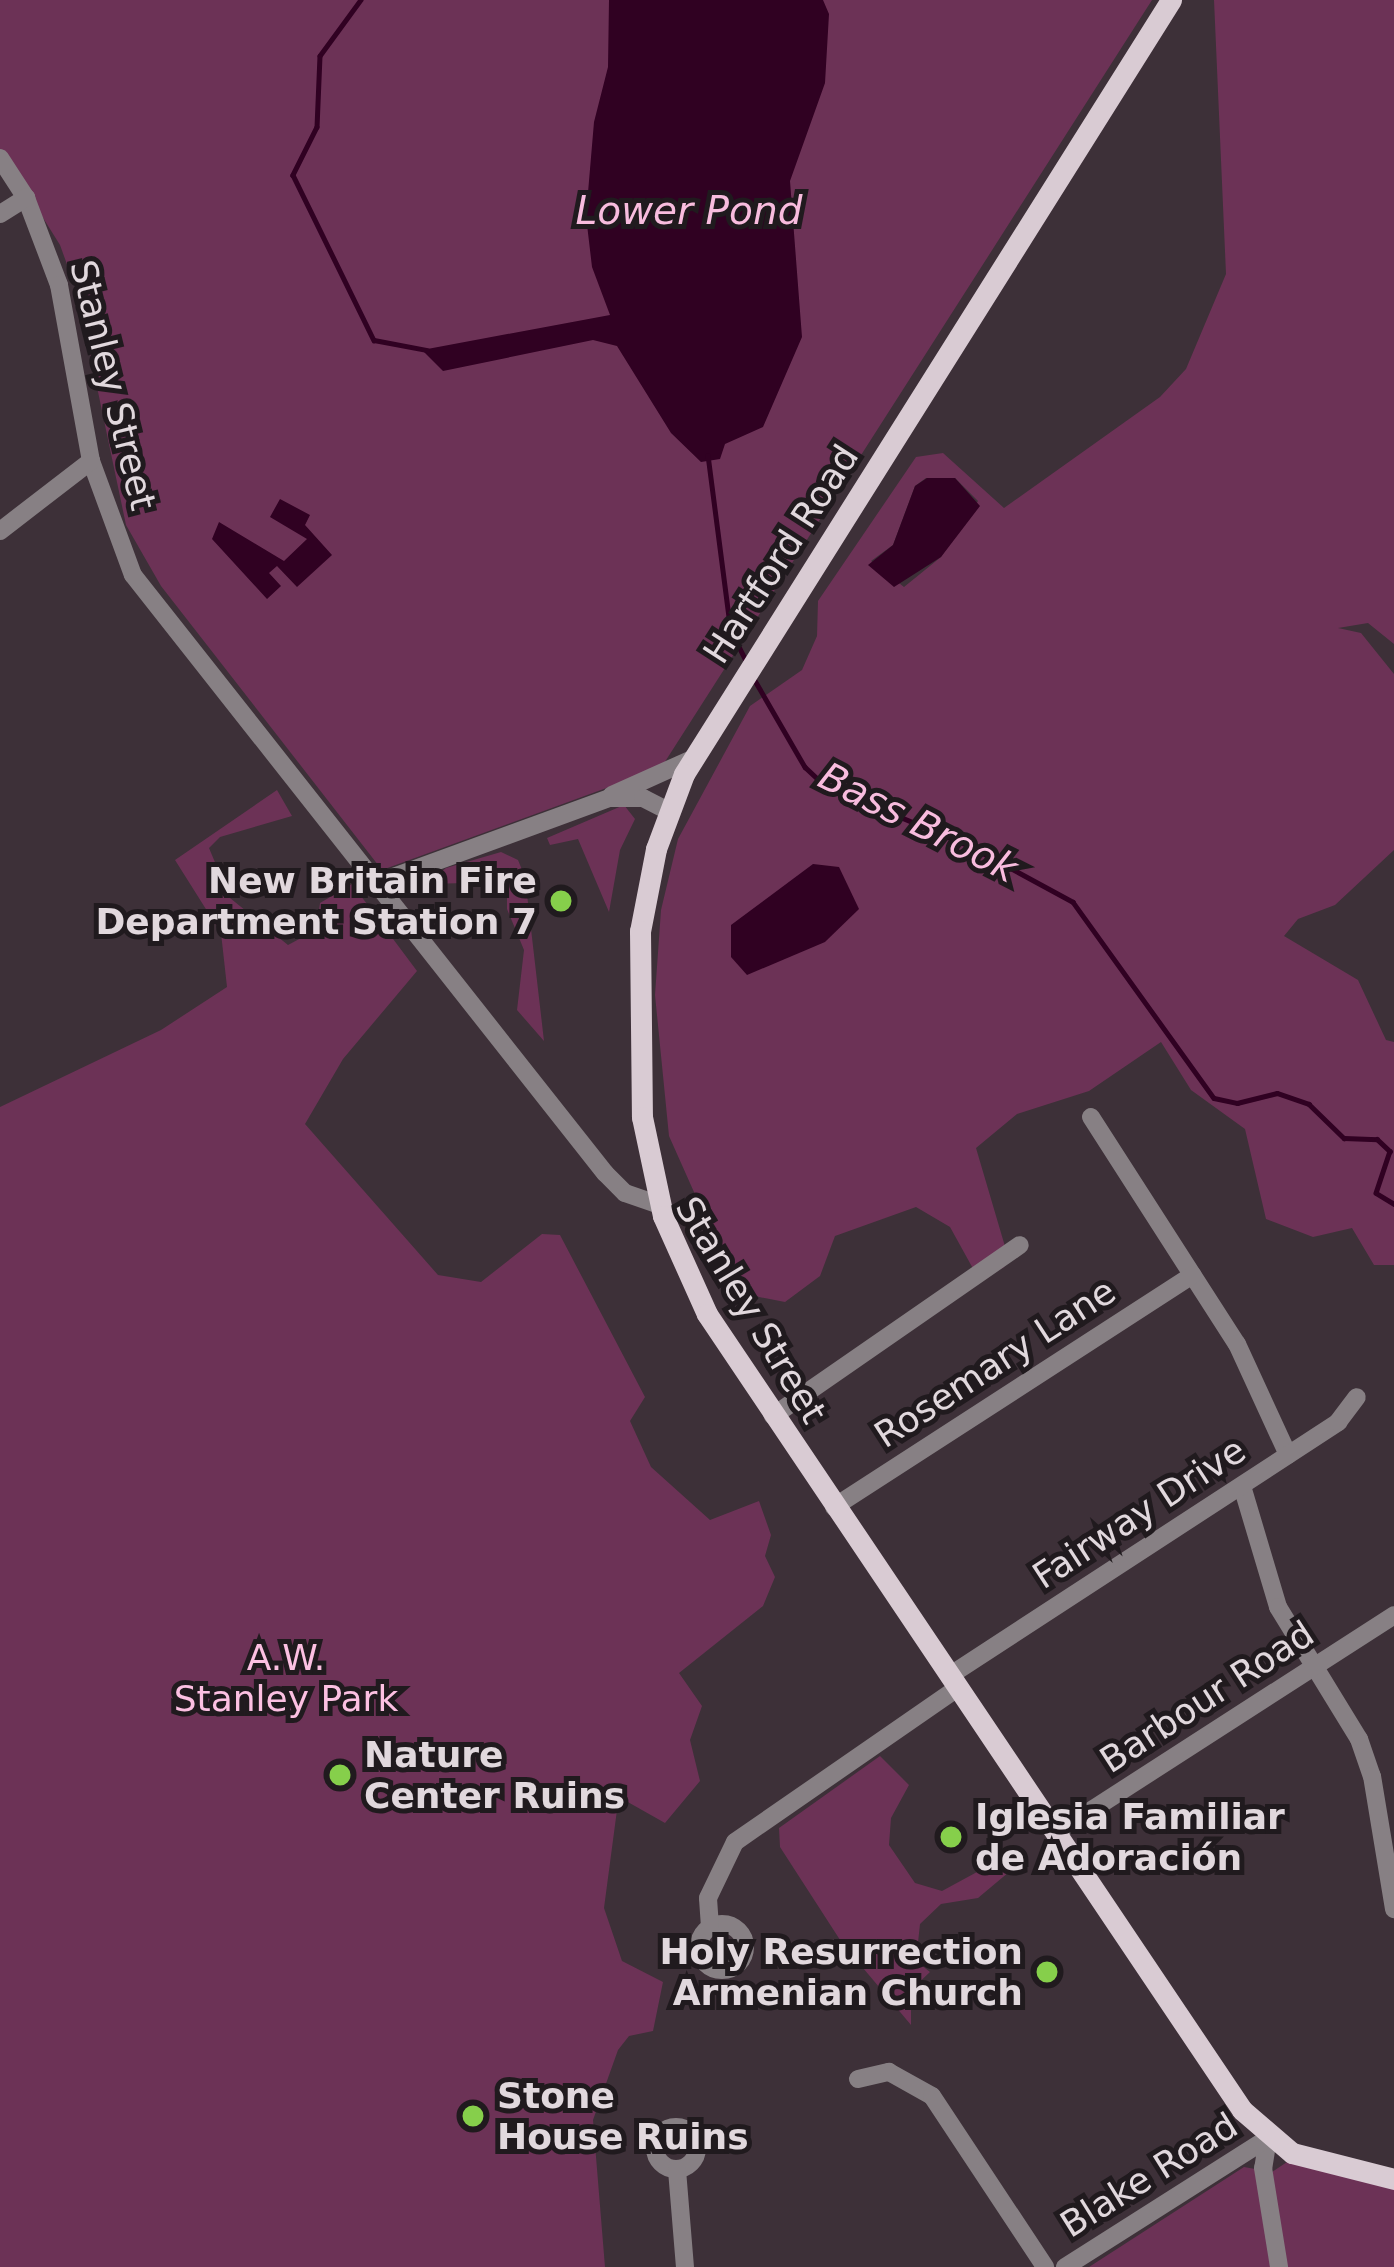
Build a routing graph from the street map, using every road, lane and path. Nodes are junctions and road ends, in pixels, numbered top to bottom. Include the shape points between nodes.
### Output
1 (1171, 0) edge
2 (0, 158) edge
3 (26, 198) junction
4 (0, 214) edge
5 (91, 461) junction
6 (0, 531) edge
7 (690, 760) junction
8 (609, 798) junction
9 (669, 811) junction
10 (377, 883) junction
11 (1091, 1117) dead end
12 (659, 1205) junction
13 (1020, 1245) dead end
14 (1192, 1275) junction
15 (1357, 1397) dead end
16 (772, 1417) junction
17 (1288, 1455) junction
18 (1242, 1486) junction
19 (834, 1507) junction
20 (1394, 1615) edge
21 (1313, 1667) junction
22 (953, 1682) junction
23 (1056, 1833) junction
24 (1394, 1909) edge
25 (710, 1927) dead end
26 (858, 2079) dead end
27 (1268, 2138) junction
28 (677, 2170) dead end
29 (1394, 2179) edge
30 (686, 2267) edge
31 (1045, 2267) edge
32 (1065, 2267) edge
33 (1279, 2267) edge

1 - 7 main road, Hartford Road
2 - 3 street, Stanley Street
3 - 4 street
3 - 5 street, Stanley Street via 59,286
5 - 6 street
5 - 10 street, Stanley Street via 134,575
7 - 8 street
7 - 9 main road, Hartford Road
8 - 9 street via 643,798
8 - 10 street
9 - 12 main road, Hartford Road via 647,884 637,978 642,1118
10 - 12 street, Stanley Street via 608,1177
11 - 14 street
12 - 16 main road, Stanley Street via 700,1301
13 - 16 street
14 - 17 street via 1256,1377
14 - 19 street, Rosemary Lane
15 - 17 street, Fairway Drive via 1338,1422
16 - 19 main road, Stanley Street
17 - 18 street, Fairway Drive
18 - 21 street via 1278,1606
18 - 22 street, Fairway Drive
19 - 22 main road, Stanley Street
20 - 21 street, Barbour Road
21 - 23 street, Barbour Road
21 - 24 street via 1372,1775
22 - 23 main road, Stanley Street
22 - 25 street, Fairway Drive via 735,1842 708,1898
23 - 27 main road, Stanley Street
26 - 31 street via 890,2072 932,2096
27 - 29 main road via 1294,2154
27 - 32 street, Blake Road
27 - 33 street via 1263,2168
28 - 30 street

